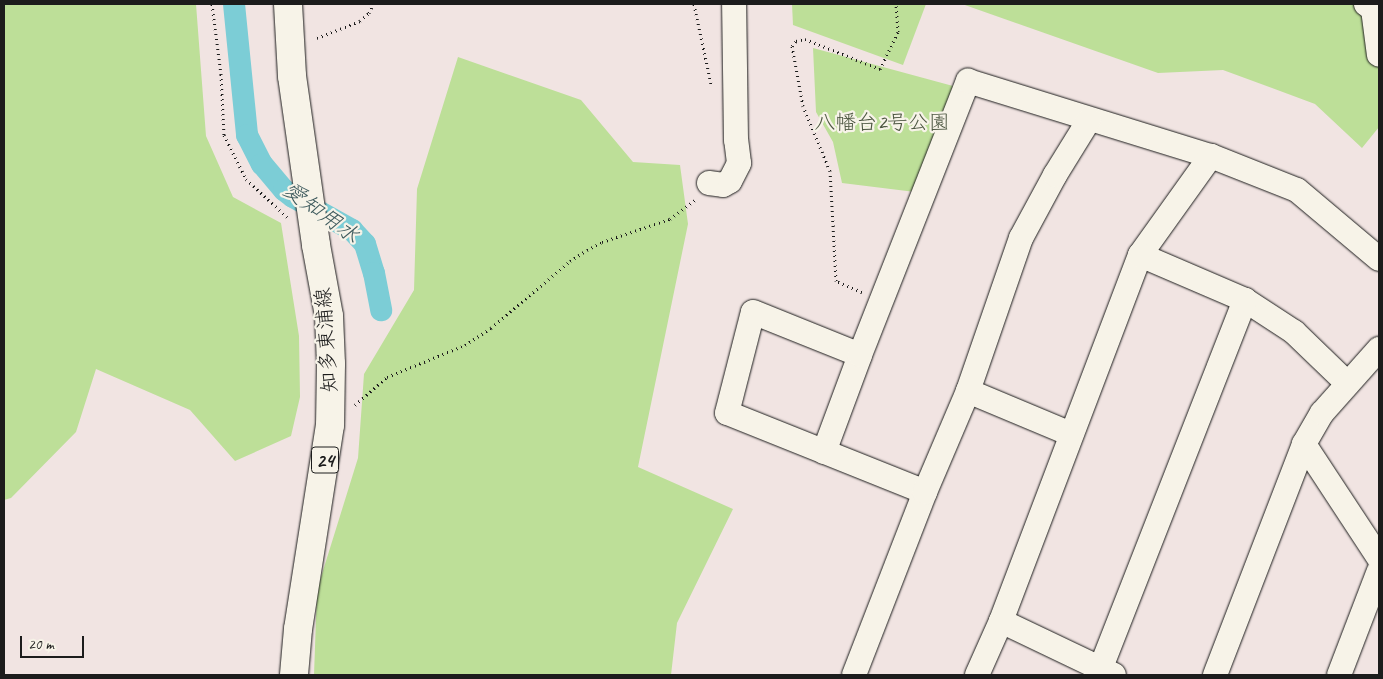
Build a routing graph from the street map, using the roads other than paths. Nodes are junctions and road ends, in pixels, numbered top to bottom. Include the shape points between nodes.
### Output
1 (288, 4) edge
2 (734, 4) edge
3 (1366, 4) edge
4 (1379, 55) edge
5 (1089, 120) junction
6 (1211, 156) junction
7 (709, 183) road end
8 (1140, 254) junction
9 (1379, 259) edge
10 (1245, 300) junction
11 (1379, 349) edge
12 (860, 354) junction
13 (1347, 383) junction
14 (968, 391) junction
15 (1071, 434) junction
16 (1304, 444) junction
17 (824, 452) junction
18 (925, 492) junction
19 (1379, 558) edge
20 (1379, 571) edge
21 (1001, 621) junction
22 (1105, 673) edge
23 (294, 675) edge
24 (854, 675) edge
25 (977, 675) edge
26 (1215, 675) edge
27 (1339, 675) edge

1 - 23 main road, 知多東浦線 / 24 via 292,76 305,176 329,316 330,413
2 - 7 street via 739,163 730,181 723,185
3 - 4 street via 1373,9
5 - 6 street
5 - 12 street via 968,81
5 - 14 street via 1021,238
6 - 8 street
6 - 9 street via 1297,190
8 - 10 street
8 - 15 street
10 - 13 street via 1294,332
10 - 22 street
11 - 13 street
12 - 17 street
12 - 17 street via 753,312 727,413
13 - 16 street via 1322,413
14 - 15 street
14 - 18 street
15 - 21 street
16 - 19 street
16 - 26 street
17 - 18 street
18 - 24 street
20 - 27 street
21 - 22 street
21 - 25 street

